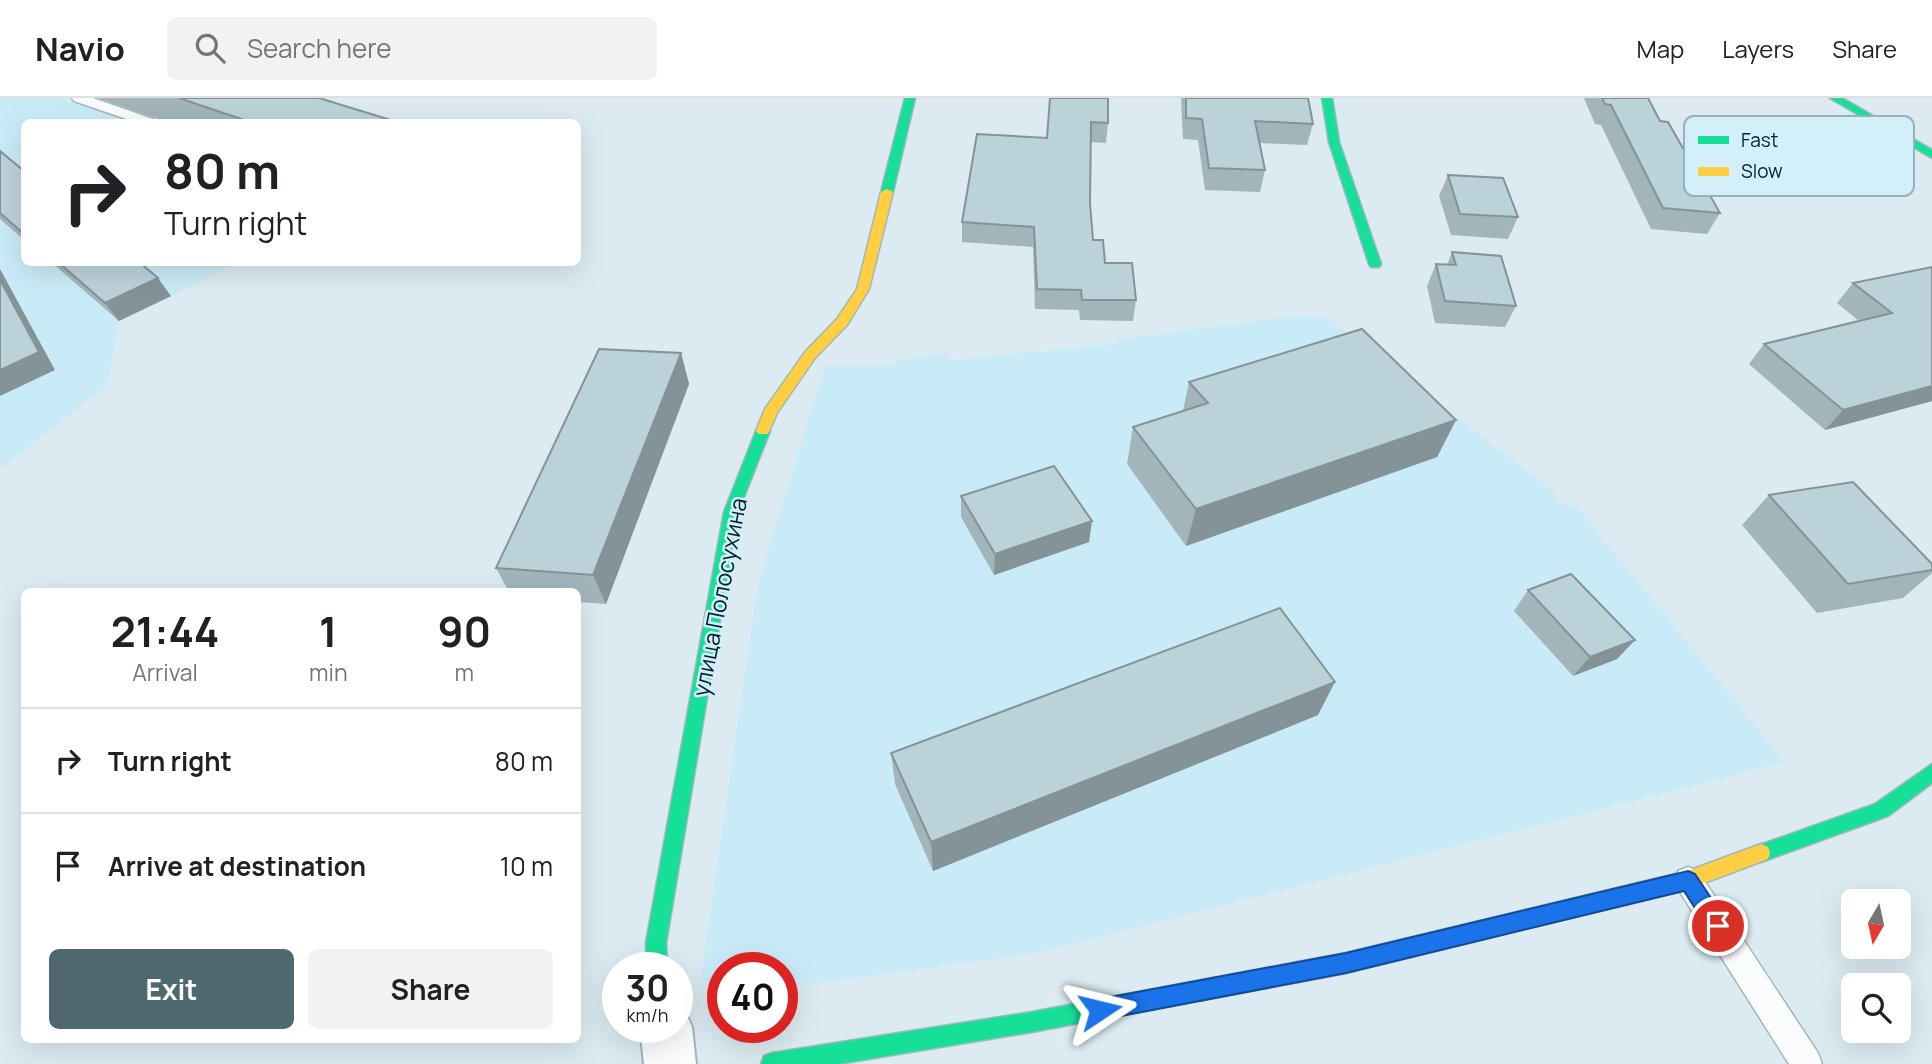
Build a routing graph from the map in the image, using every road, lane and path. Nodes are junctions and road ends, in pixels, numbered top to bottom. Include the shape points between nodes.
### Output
1 (79, 98) edge
2 (910, 98) edge
3 (1326, 98) edge
4 (1835, 98) edge
5 (1866, 116) edge
6 (139, 119) edge
7 (1914, 144) edge
8 (1932, 155) edge
9 (1375, 264) dead end
10 (1932, 772) edge
11 (1688, 880) junction
12 (656, 952) edge
13 (668, 1043) edge
14 (670, 1064) edge
15 (772, 1064) edge
16 (1807, 1064) edge

1 - 6 lane
2 - 12 street, улица Полосухина via 863,289 770,412 731,512
3 - 9 street via 1334,142
4 - 5 street
7 - 8 street
10 - 11 street via 1881,810
11 - 15 street via 1346,963 1032,1022
11 - 16 lane
13 - 14 street

